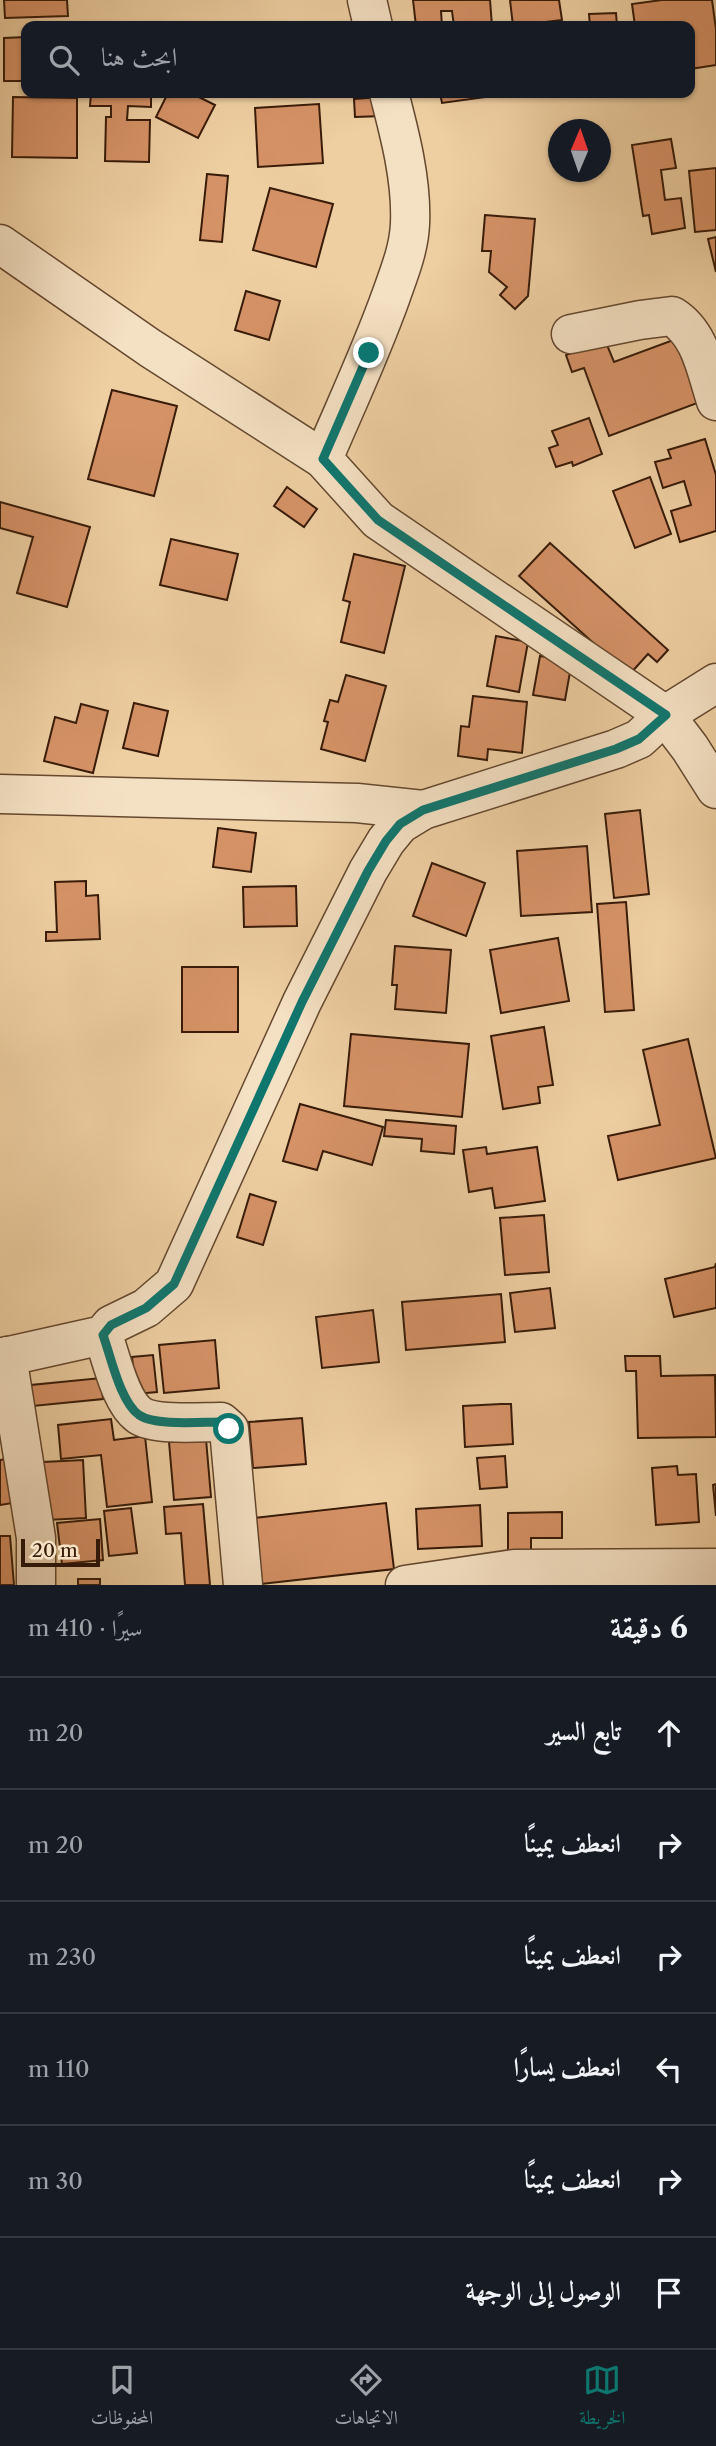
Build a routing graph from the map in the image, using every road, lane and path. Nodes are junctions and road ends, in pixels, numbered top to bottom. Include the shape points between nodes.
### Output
1 (367, 0) edge
2 (372, 21) edge
3 (390, 98) edge
4 (0, 244) edge
5 (571, 334) dead end
6 (716, 401) edge
7 (323, 459) junction
8 (716, 683) edge
9 (666, 715) junction
10 (716, 789) edge
11 (0, 794) edge
12 (423, 810) junction
13 (103, 1335) junction
14 (3, 1357) edge
15 (716, 1568) edge
16 (36, 1585) edge
17 (243, 1585) edge
18 (405, 1585) edge

1 - 2 street
3 - 7 street via 410,203 410,227 383,319
4 - 7 street
5 - 6 street via 672,316 688,328 698,344
7 - 9 street via 378,520
8 - 9 street
9 - 10 street
9 - 12 street via 639,739 616,749
11 - 12 street via 357,803
12 - 13 street via 400,824 368,871 302,1002 174,1284
13 - 14 street
13 - 17 street via 128,1403 139,1415 154,1420 221,1422 229,1429
14 - 16 street via 36,1538
15 - 18 street via 514,1569

